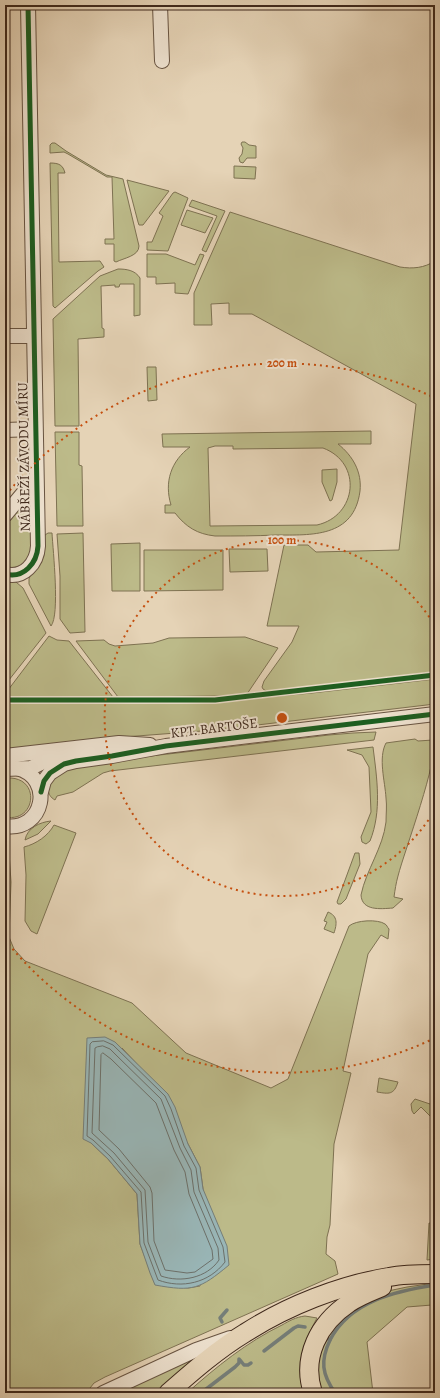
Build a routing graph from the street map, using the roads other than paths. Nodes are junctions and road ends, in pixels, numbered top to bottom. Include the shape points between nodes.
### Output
1 (28, 5) edge
2 (160, 5) edge
3 (162, 61) dead end
4 (5, 336) edge
5 (33, 336) junction
6 (35, 429) junction
7 (5, 430) edge
8 (36, 478) junction
9 (5, 514) edge
10 (5, 574) edge
11 (435, 714) edge
12 (166, 746) junction
13 (5, 756) edge
14 (10, 768) edge
15 (40, 792) junction
16 (5, 826) edge
17 (435, 1274) edge
18 (292, 1308) junction
19 (333, 1316) junction
20 (244, 1333) junction
21 (103, 1393) edge
22 (168, 1393) edge
23 (313, 1393) edge

1 - 5 street, NÁBŘEŽÍ ZÁVODU MÍRU
2 - 3 street
4 - 5 street
5 - 6 street, NÁBŘEŽÍ ZÁVODU MÍRU
6 - 7 street, NÁBŘEŽÍ ZÁVODU MÍRU
6 - 8 street, NÁBŘEŽÍ ZÁVODU MÍRU
8 - 9 street, NÁBŘEŽÍ ZÁVODU MÍRU
8 - 10 street, NÁBŘEŽÍ ZÁVODU MÍRU via 36,556 30,568 13,575
11 - 12 street, KPT. BARTOŠE
12 - 13 street, KPT. BARTOŠE via 119,743
12 - 14 street, KPT. BARTOŠE via 61,756 31,768
12 - 15 street, KPT. BARTOŠE via 64,764 47,776
14 - 15 street, KPT. BARTOŠE via 22,770 32,776
15 - 16 street, KPT. BARTOŠE via 39,808 31,820 19,826
17 - 18 main road via 400,1275 372,1280 334,1291
17 - 19 main road via 381,1287 354,1300
18 - 19 main road
18 - 20 main road
19 - 23 main road via 320,1332 311,1351 309,1373
20 - 21 street via 196,1350
20 - 22 main road

